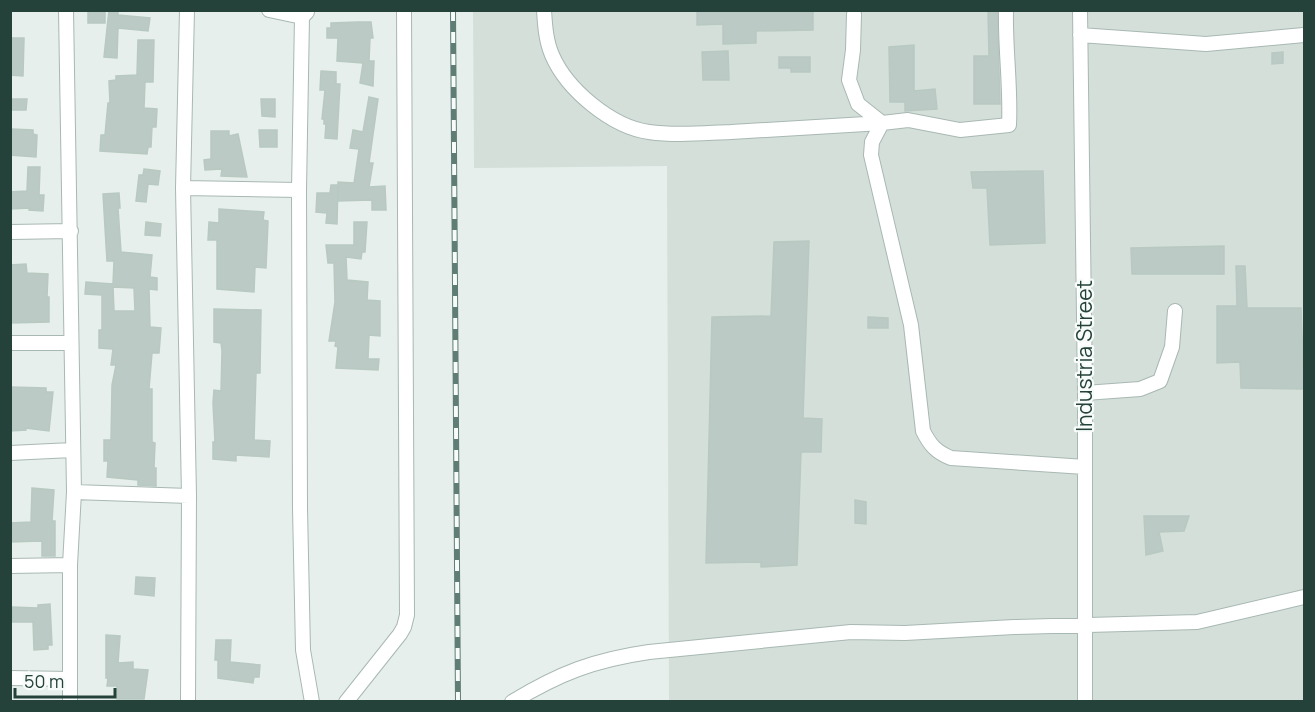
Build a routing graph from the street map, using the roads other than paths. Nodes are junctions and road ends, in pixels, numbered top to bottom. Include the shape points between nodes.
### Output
1 (66, 10) edge
2 (187, 10) edge
3 (269, 10) edge
4 (404, 10) edge
5 (544, 10) edge
6 (1006, 10) edge
7 (1080, 10) edge
8 (305, 14) edge
9 (854, 14) dead end
10 (1080, 35) junction
11 (1305, 35) edge
12 (882, 123) junction
13 (183, 188) junction
14 (298, 190) junction
15 (71, 231) junction
16 (10, 232) edge
17 (1175, 311) dead end
18 (10, 343) edge
19 (71, 343) junction
20 (1085, 393) junction
21 (72, 450) junction
22 (10, 453) edge
23 (1084, 467) junction
24 (74, 492) junction
25 (189, 496) junction
26 (10, 566) edge
27 (70, 566) junction
28 (1305, 597) edge
29 (1086, 625) junction
30 (10, 678) edge
31 (70, 679) junction
32 (70, 702) edge
33 (188, 702) edge
34 (312, 702) edge
35 (346, 702) edge
36 (512, 702) edge
37 (1085, 702) edge

1 - 15 street
2 - 13 street
3 - 8 street
4 - 35 street via 407,615 400,634
5 - 12 street via 546,36 563,74 597,109 647,132 695,134
6 - 12 street via 1009,125 960,130 908,120
7 - 10 street, Industria Street
8 - 14 street
9 - 12 street via 849,80 858,104
10 - 11 street via 1206,44
10 - 20 street, Industria Street
12 - 23 street via 872,142 871,154 911,325 923,431 930,445 951,458
13 - 14 street
13 - 25 street
14 - 34 street via 303,650
15 - 16 street
15 - 19 street
17 - 20 street via 1172,347 1160,381 1140,389
18 - 19 street
19 - 21 street
20 - 23 street, Industria Street
21 - 22 street
21 - 24 street
23 - 29 street, Industria Street
24 - 25 street
24 - 27 street
25 - 33 street
26 - 27 street
27 - 31 street
28 - 29 street via 1197,622
29 - 36 street via 851,632 649,652 581,667
29 - 37 street, Industria Street
30 - 31 street
31 - 32 street

